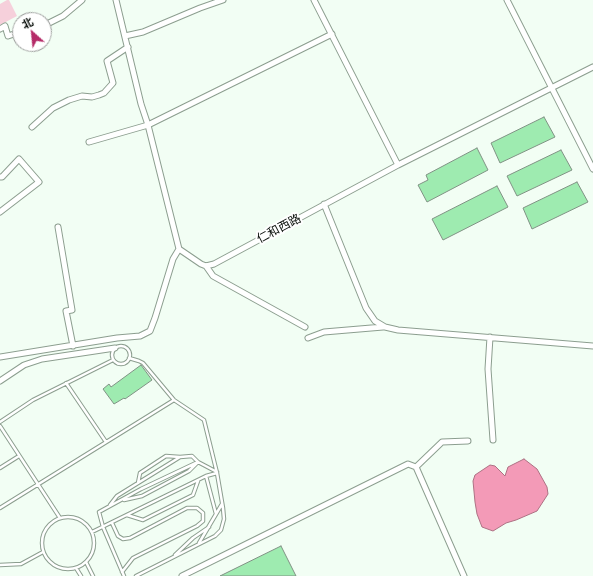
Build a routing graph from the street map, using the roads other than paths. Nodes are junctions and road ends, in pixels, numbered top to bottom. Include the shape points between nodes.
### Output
1 (82, 0) edge
2 (116, 0) edge
3 (223, 0) edge
4 (314, 0) edge
5 (507, 0) edge
6 (52, 22) edge
7 (0, 29) edge
8 (332, 34) junction
9 (12, 35) edge
10 (125, 36) junction
11 (128, 47) junction
12 (593, 67) edge
13 (552, 88) junction
14 (148, 126) junction
15 (32, 127) dead end
16 (89, 142) dead end
17 (398, 165) junction
18 (593, 169) edge
19 (0, 177) edge
20 (324, 204) junction
21 (0, 212) edge
22 (58, 227) dead end
23 (179, 249) junction
24 (206, 266) junction
25 (305, 327) dead end
26 (385, 327) junction
27 (308, 338) dead end
28 (490, 338) junction
29 (73, 346) junction
30 (593, 346) edge
31 (115, 348) junction
32 (0, 357) edge
33 (129, 358) junction
34 (113, 360) junction
35 (0, 380) edge
36 (66, 383) junction
37 (174, 400) junction
38 (0, 422) edge
39 (0, 426) edge
40 (493, 440) dead end
41 (468, 441) dead end
42 (106, 442) junction
43 (19, 456) junction
44 (180, 457) junction
45 (198, 462) junction
46 (416, 467) junction
47 (0, 468) edge
48 (217, 472) junction
49 (206, 476) junction
50 (198, 480) junction
51 (138, 484) junction
52 (38, 485) junction
53 (119, 502) junction
54 (222, 504) junction
55 (108, 507) junction
56 (0, 508) edge
57 (216, 514) junction
58 (127, 515) junction
59 (60, 518) junction
60 (112, 522) junction
61 (103, 527) junction
62 (209, 527) junction
63 (92, 532) junction
64 (198, 545) junction
65 (43, 552) junction
66 (172, 558) junction
67 (86, 562) junction
68 (0, 565) edge
69 (76, 568) junction
70 (122, 572) junction
71 (81, 576) edge
72 (93, 576) edge
73 (124, 576) edge
74 (136, 576) edge
75 (182, 576) edge
76 (464, 576) edge

1 - 6 street
2 - 10 street
3 - 10 street via 143,32
4 - 8 street
5 - 13 street
7 - 9 street via 5,26 8,36
8 - 14 street
8 - 17 street
10 - 11 street
11 - 14 street
11 - 15 street via 107,61 113,83 104,93 69,100 53,108
12 - 13 street, 仁和西路
13 - 17 street, 仁和西路
13 - 18 street
14 - 16 street
14 - 23 street
17 - 20 street, 仁和西路
19 - 21 street via 2,178 20,159 39,182
20 - 24 street, 仁和西路
20 - 26 street via 366,308 375,322
22 - 29 street via 72,310 66,311
23 - 24 street
23 - 29 street via 150,331 140,336
24 - 25 street via 213,276
26 - 27 street via 324,332
26 - 28 street
28 - 30 street
28 - 40 street via 488,369
29 - 32 street
31 - 33 lane via 126,348
31 - 34 lane
31 - 35 street via 42,359 24,365
33 - 34 lane via 120,364
33 - 37 lane via 143,363
34 - 36 lane
36 - 38 lane via 33,400
36 - 42 lane
37 - 42 lane
37 - 48 lane via 204,420
39 - 43 lane
41 - 46 street via 442,442
42 - 52 lane
43 - 47 lane
43 - 52 lane
44 - 45 lane via 192,456
44 - 51 lane
44 - 51 lane via 166,456 140,473
45 - 48 lane
45 - 53 lane
45 - 53 lane via 189,471 142,496
46 - 75 street via 408,464
46 - 76 street
48 - 49 lane
48 - 54 lane
49 - 50 lane
49 - 57 lane
50 - 58 lane
50 - 58 lane via 193,495 143,520
51 - 55 lane via 117,496
52 - 56 lane
52 - 59 lane
53 - 55 lane
54 - 57 lane
54 - 64 lane via 224,519 221,530
55 - 61 lane via 99,512
57 - 62 lane
58 - 60 lane
59 - 63 lane via 75,518 82,521
59 - 65 lane via 46,528 41,544
60 - 61 lane
60 - 70 lane via 118,536 123,539 130,538 187,508 197,508 203,513 203,521 197,526 133,558
61 - 63 lane
61 - 70 lane
62 - 64 lane
62 - 66 lane
63 - 67 lane via 94,548
64 - 66 lane
65 - 68 lane via 20,564
65 - 69 lane via 53,565 64,569
66 - 74 lane
67 - 69 lane
67 - 72 lane
69 - 71 lane
70 - 73 lane

